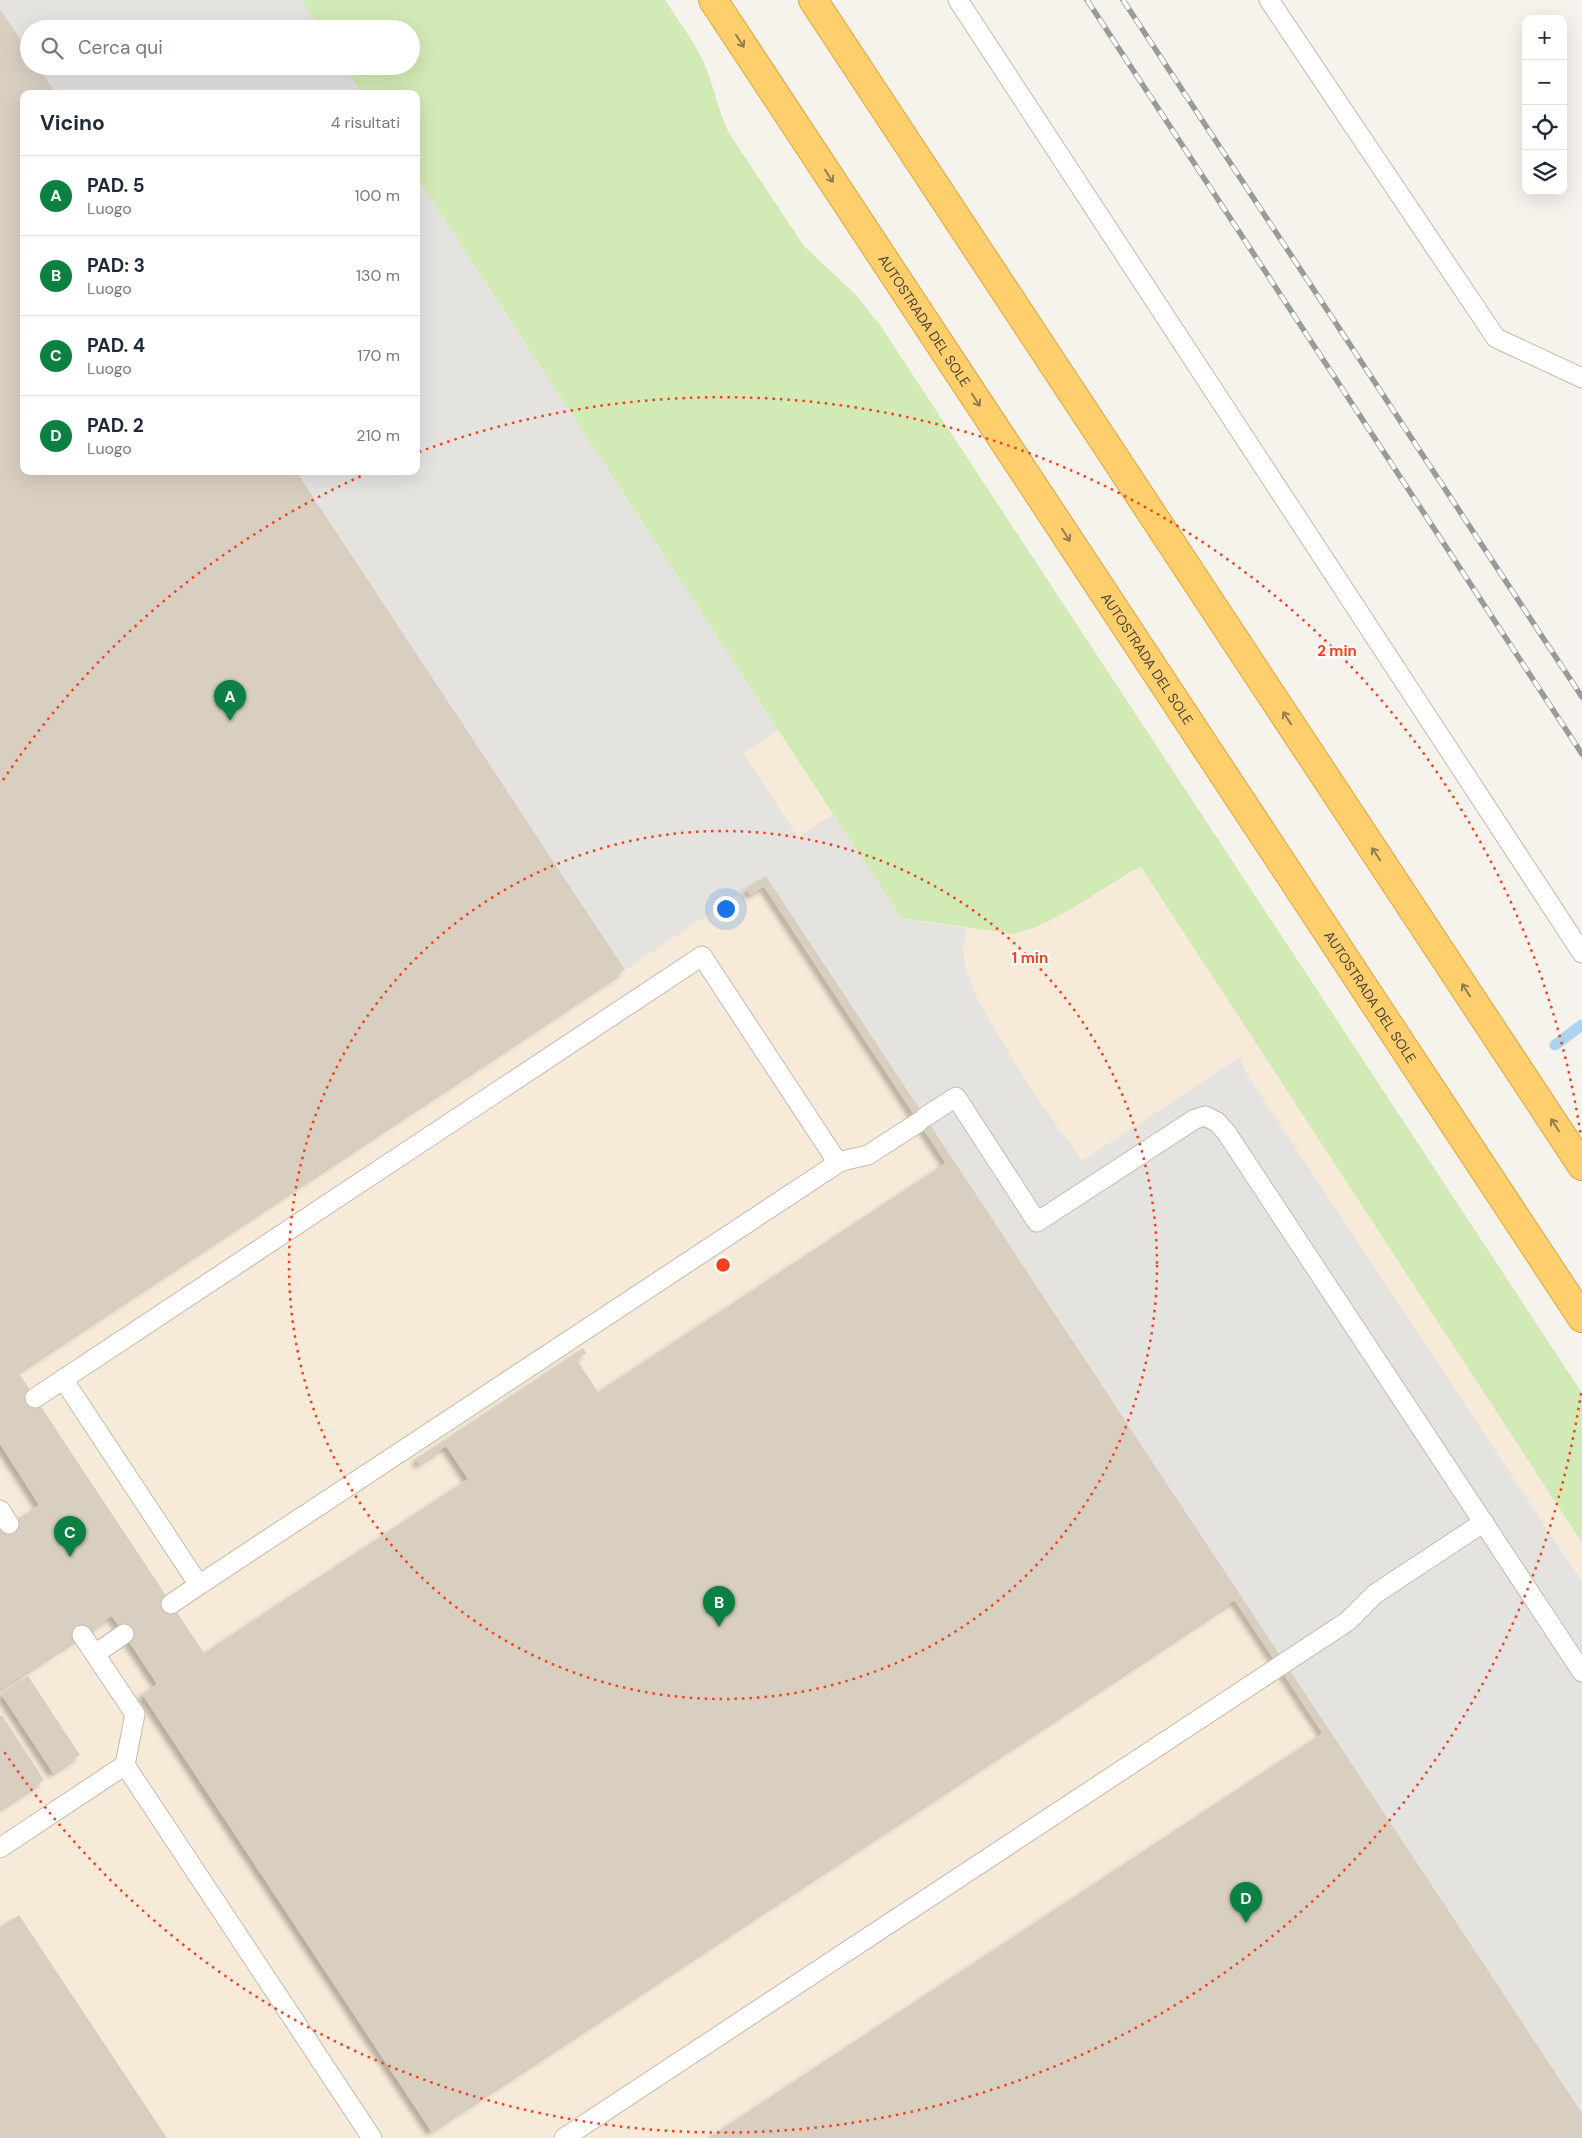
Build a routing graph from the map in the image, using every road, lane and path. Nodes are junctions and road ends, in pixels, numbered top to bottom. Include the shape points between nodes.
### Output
1 (713, 0) edge
2 (813, 0) edge
3 (958, 0) edge
4 (1269, 0) edge
5 (1582, 378) edge
6 (1582, 953) edge
7 (838, 1164) junction
8 (1582, 1166) edge
9 (1582, 1318) edge
10 (63, 1379) junction
11 (35, 1398) dead end
12 (1484, 1522) junction
13 (199, 1585) junction
14 (171, 1604) dead end
15 (124, 1634) dead end
16 (82, 1635) dead end
17 (95, 1654) junction
18 (1582, 1672) edge
19 (125, 1765) junction
20 (0, 1848) edge
21 (372, 2138) edge
22 (564, 2138) edge

1 -> 9 highway, AUTOSTRADA DEL SOLE
8 -> 2 highway
3 - 6 lane
4 - 5 lane via 1496,338
7 - 10 lane via 702,956
7 - 12 lane via 868,1155 956,1097 1037,1222 1195,1119 1212,1118 1226,1132
7 - 13 lane
10 - 11 lane
10 - 13 lane
12 - 18 lane
12 - 22 lane via 1375,1594 1348,1621
13 - 14 lane
15 - 17 lane
16 - 17 lane
17 - 19 lane via 134,1714
19 - 20 lane
19 - 21 lane

